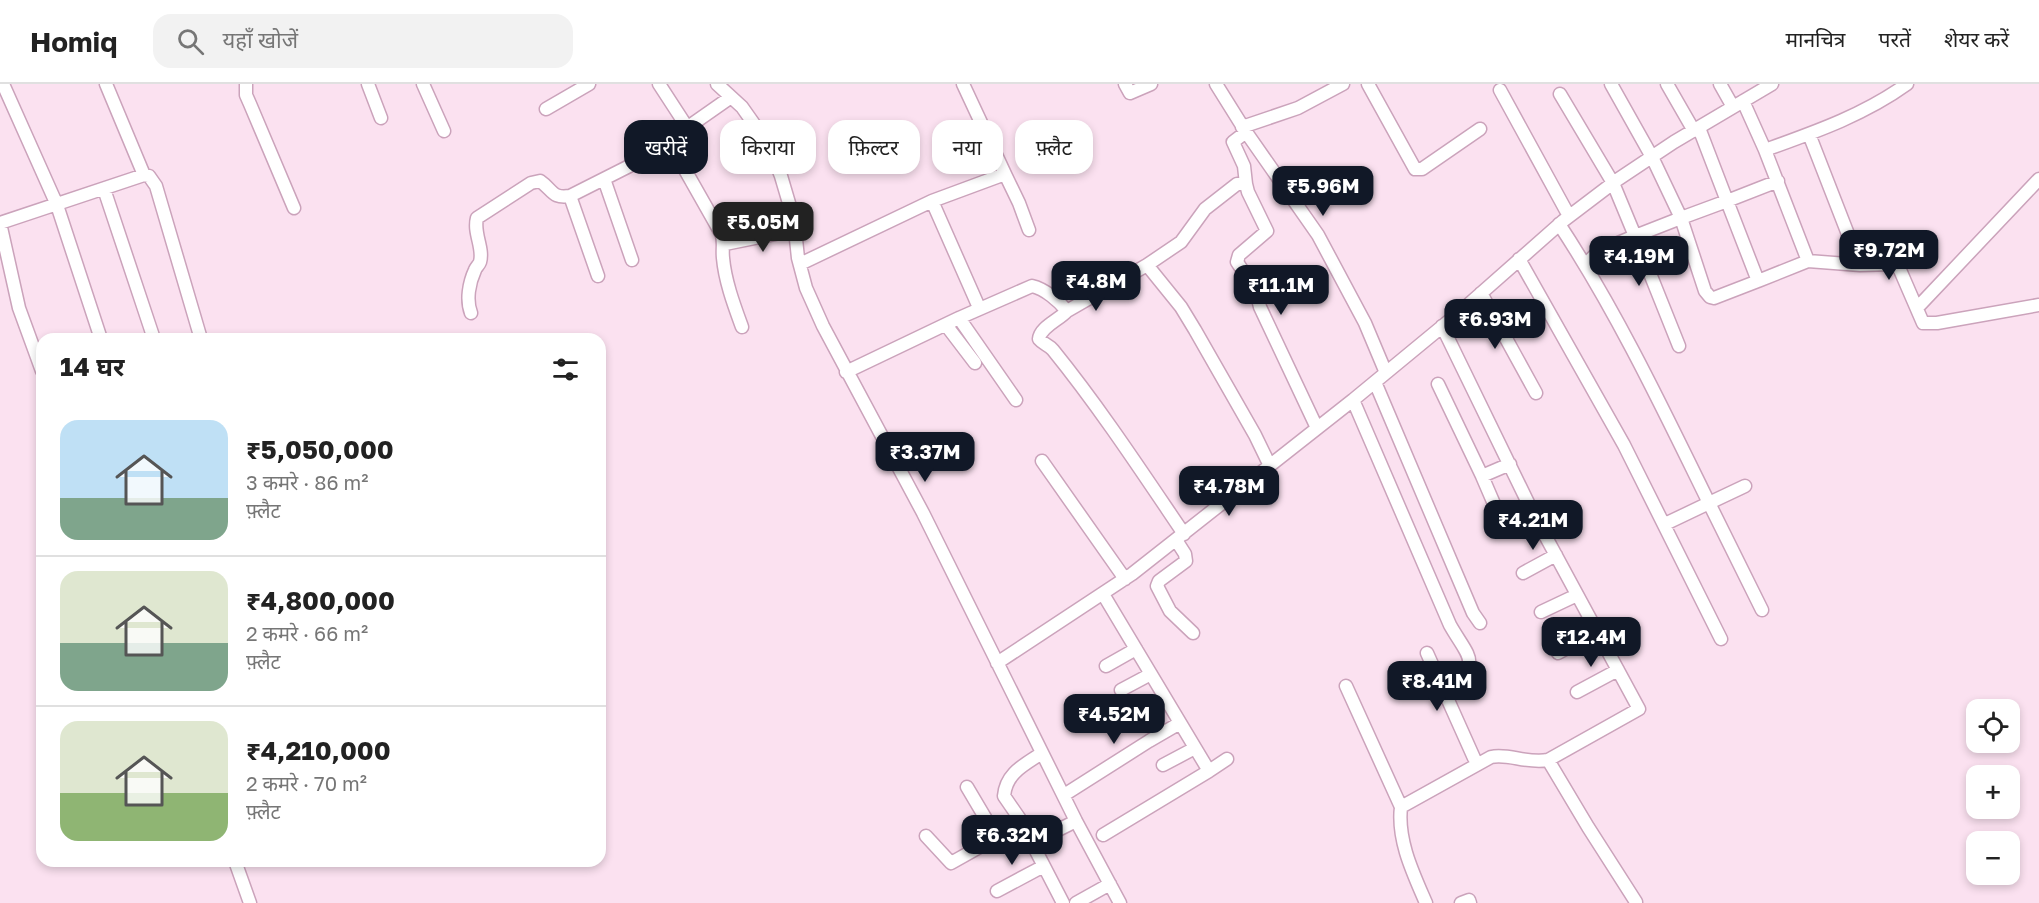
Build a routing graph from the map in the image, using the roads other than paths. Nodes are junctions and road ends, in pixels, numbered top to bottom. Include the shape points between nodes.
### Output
1 (3, 84) edge
2 (106, 84) edge
3 (246, 84) edge
4 (368, 84) edge
5 (423, 84) edge
6 (589, 84) edge
7 (659, 84) edge
8 (717, 84) edge
9 (963, 84) edge
10 (1125, 84) edge
11 (1216, 84) edge
12 (1342, 84) edge
13 (1368, 84) edge
14 (1611, 84) edge
15 (1666, 84) edge
16 (1720, 84) edge
17 (1772, 84) edge
18 (1907, 84) edge
19 (1148, 85) edge
20 (1500, 90) dead end
21 (1560, 94) dead end
22 (731, 97) junction
23 (1738, 104) junction
24 (546, 110) dead end
25 (381, 118) dead end
26 (682, 120) edge
27 (697, 120) edge
28 (1244, 129) junction
29 (1480, 129) dead end
30 (1697, 129) junction
31 (444, 131) dead end
32 (1809, 134) junction
33 (1766, 150) junction
34 (1652, 157) junction
35 (624, 169) edge
36 (688, 174) edge
37 (1005, 174) junction
38 (144, 175) junction
39 (604, 179) junction
40 (2039, 179) edge
41 (1778, 182) junction
42 (1613, 183) junction
43 (1246, 184) junction
44 (104, 189) junction
45 (570, 196) junction
46 (932, 201) junction
47 (1727, 201) junction
48 (57, 205) junction
49 (294, 208) dead end
50 (1681, 219) junction
51 (1564, 220) junction
52 (0, 223) edge
53 (795, 230) junction
54 (1029, 230) dead end
55 (1635, 236) junction
56 (725, 244) junction
57 (3, 246) edge
58 (1519, 259) junction
59 (632, 260) dead end
60 (1808, 261) junction
61 (800, 264) junction
62 (1146, 265) junction
63 (1585, 265) junction
64 (1860, 265) junction
65 (598, 276) dead end
66 (1758, 281) junction
67 (1481, 293) junction
68 (977, 303) dead end
69 (2039, 305) edge
70 (1917, 308) junction
71 (1067, 311) junction
72 (471, 313) dead end
73 (959, 318) junction
74 (946, 325) junction
75 (1442, 326) junction
76 (742, 327) dead end
77 (99, 333) edge
78 (152, 333) edge
79 (199, 333) edge
80 (1678, 346) dead end
81 (36, 355) edge
82 (975, 363) dead end
83 (846, 372) junction
84 (1386, 373) junction
85 (1375, 382) junction
86 (1438, 384) dead end
87 (1536, 393) dead end
88 (1016, 400) dead end
89 (1353, 400) junction
90 (1317, 428) junction
91 (1042, 461) dead end
92 (1510, 464) junction
93 (1270, 466) junction
94 (1482, 476) junction
95 (1744, 486) dead end
96 (1709, 503) junction
97 (1533, 513) junction
98 (1665, 524) junction
99 (1180, 537) junction
100 (1556, 555) junction
101 (1523, 573) dead end
102 (1125, 579) junction
103 (1103, 594) junction
104 (1577, 595) junction
105 (1762, 610) dead end
106 (1541, 612) dead end
107 (1480, 623) dead end
108 (1597, 632) junction
109 (1193, 633) dead end
110 (1721, 639) dead end
111 (1136, 649) junction
112 (1427, 653) dead end
113 (1558, 653) dead end
114 (997, 663) junction
115 (1106, 666) dead end
116 (1618, 670) junction
117 (1151, 674) junction
118 (1441, 685) junction
119 (1346, 686) dead end
120 (1121, 690) dead end
121 (1577, 692) dead end
122 (1165, 698) junction
123 (1135, 716) dead end
124 (1180, 723) junction
125 (1195, 748) junction
126 (1042, 753) junction
127 (1474, 758) dead end
128 (1227, 759) dead end
129 (1548, 760) junction
130 (1163, 765) dead end
131 (1209, 771) junction
132 (967, 787) dead end
133 (1064, 795) junction
134 (1401, 807) junction
135 (1076, 821) junction
136 (1026, 828) junction
137 (926, 836) dead end
138 (996, 836) junction
139 (1103, 836) dead end
140 (1032, 843) junction
141 (237, 867) edge
142 (1042, 867) junction
143 (1110, 884) junction
144 (997, 891) dead end
145 (1636, 902) edge
146 (250, 903) edge
147 (1063, 903) edge
148 (1076, 903) edge
149 (1120, 903) edge
150 (1426, 903) edge
151 (1461, 903) edge
152 (1470, 903) edge

1 - 48 street
2 - 38 street
3 - 49 street via 246,95
4 - 25 street
5 - 31 street
6 - 24 street
7 - 26 street
8 - 22 street
9 - 37 street
10 - 19 street via 1130,93
11 - 28 street
12 - 28 street via 1298,108
13 - 29 street via 1415,169 1422,169
14 - 34 street
15 - 30 street
16 - 23 street
17 - 23 street
18 - 32 street via 1865,110
20 - 51 street
21 - 42 street
22 - 27 street
22 - 53 street via 768,144
23 - 30 street
23 - 33 street
28 - 43 street via 1233,142 1244,166
28 - 84 street via 1323,245 1365,323
30 - 34 street
30 - 47 street
32 - 33 street
32 - 64 street
33 - 41 street
34 - 42 street
34 - 50 street
35 - 39 street
36 - 56 street
37 - 46 street
37 - 54 street
38 - 44 street
38 - 79 street via 156,186
39 - 45 street
39 - 59 street
40 - 70 street
41 - 47 street
41 - 60 street
42 - 51 street
42 - 55 street
43 - 62 street via 1237,184 1205,209 1181,242
43 - 90 street via 1267,231 1239,255 1237,262 1256,291
44 - 48 street
44 - 78 street
45 - 65 street
45 - 72 street via 560,198 540,181 531,183 477,218 480,261 469,292 467,304
46 - 61 street
46 - 68 street
47 - 50 street
47 - 66 street
48 - 52 street
48 - 77 street
50 - 55 street
50 - 66 street via 1707,295 1714,298
51 - 58 street
51 - 63 street
52 - 57 street
53 - 56 street
53 - 61 street
55 - 63 street via 1599,251
55 - 80 street
56 - 76 street via 723,256
57 - 81 street
58 - 67 street
58 - 98 street
60 - 64 street
60 - 66 street
61 - 83 street via 806,288
62 - 71 street
62 - 93 street via 1181,307
63 - 96 street
64 - 70 street via 1894,264
67 - 75 street
67 - 87 street
69 - 70 street via 1937,323 1923,323
71 - 73 street via 1032,286
71 - 99 street via 1041,332 1039,339 1071,374
73 - 74 street
73 - 88 street
74 - 82 street
74 - 83 street
75 - 84 street
75 - 92 street
83 - 114 street via 908,484
84 - 85 street
85 - 89 street
85 - 107 street
86 - 94 street
89 - 90 street
89 - 118 street via 1450,625 1469,654 1464,673
90 - 93 street
91 - 102 street
92 - 94 street
92 - 97 street
93 - 99 street
94 - 97 street via 1504,527
95 - 96 street
96 - 98 street
96 - 105 street
97 - 100 street
98 - 110 street
99 - 102 street
99 - 109 street via 1186,561 1157,586 1170,611
100 - 101 street
100 - 104 street
102 - 103 street
103 - 111 street
103 - 114 street
104 - 106 street
104 - 108 street
108 - 113 street
108 - 116 street
111 - 115 street
111 - 117 street
112 - 118 street
114 - 126 street
116 - 121 street
116 - 129 street via 1639,709
117 - 120 street
117 - 122 street
118 - 127 street
119 - 134 street
122 - 123 street
122 - 124 street
124 - 125 street
124 - 133 street
125 - 130 street
125 - 131 street
126 - 133 street
126 - 136 street via 1012,773 1005,788 1004,796
128 - 131 street
129 - 134 street via 1525,761 1500,755
129 - 145 street
131 - 139 street
132 - 138 street
133 - 135 street
134 - 150 street via 1402,837
135 - 140 street
135 - 143 street
136 - 138 street via 1015,827
136 - 140 street
137 - 138 street via 951,863
140 - 142 street
141 - 146 street
142 - 144 street
142 - 147 street
143 - 148 street
143 - 149 street
151 - 152 street

